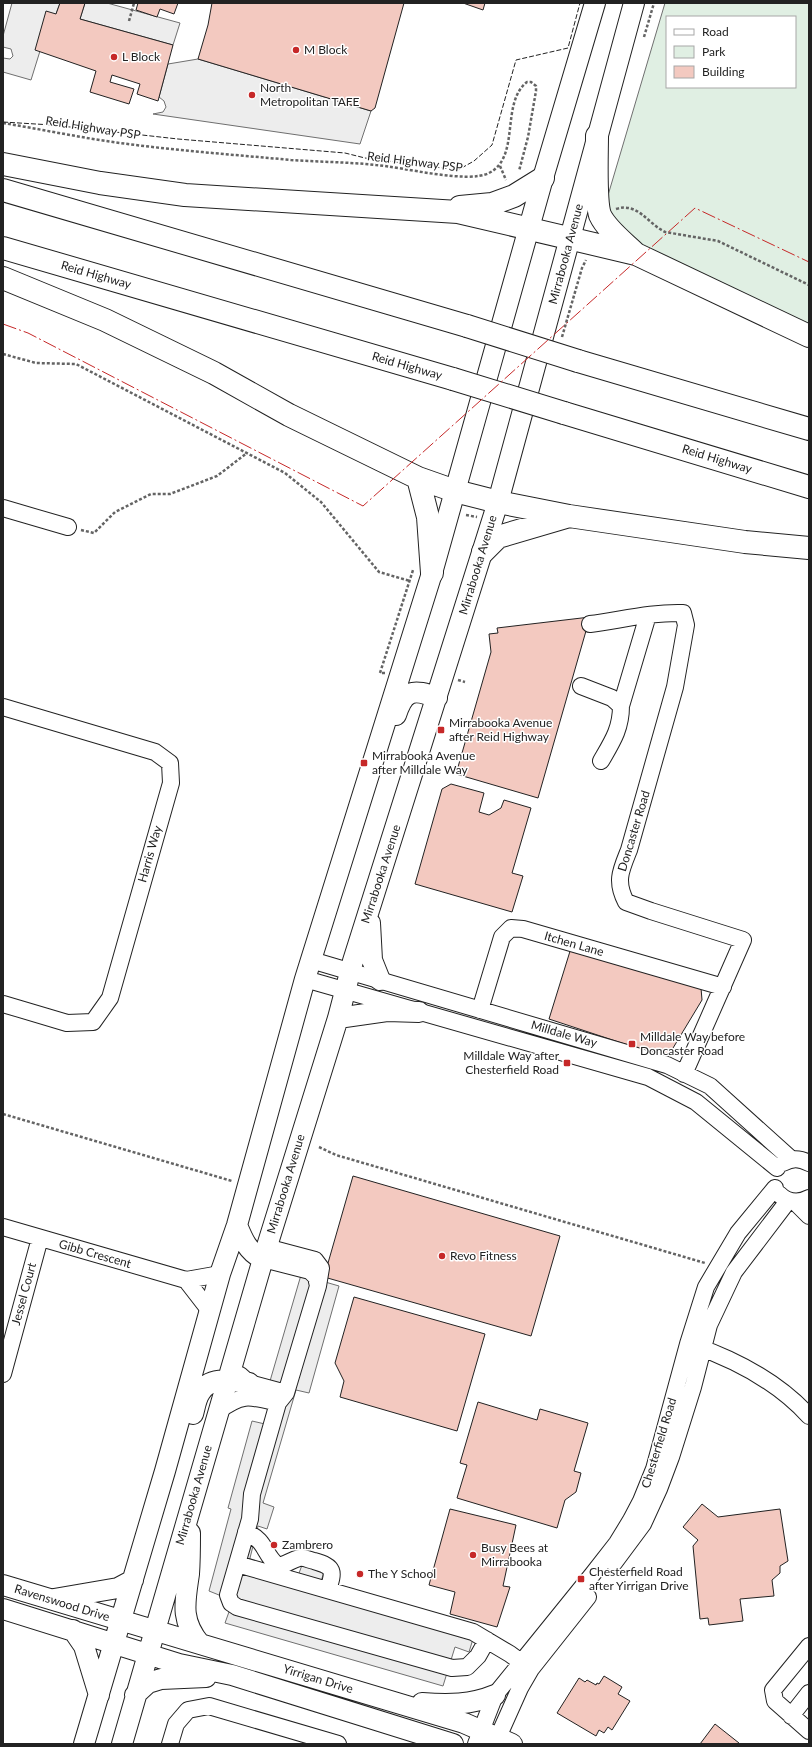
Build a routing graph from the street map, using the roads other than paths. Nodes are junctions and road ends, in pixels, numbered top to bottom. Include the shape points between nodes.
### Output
1 (595, 3) edge
2 (634, 3) edge
3 (597, 136) junction
4 (3, 164) edge
5 (543, 178) junction
6 (3, 190) edge
7 (422, 209) junction
8 (529, 230) junction
9 (570, 239) junction
10 (3, 248) edge
11 (636, 254) junction
12 (3, 278) edge
13 (809, 336) edge
14 (809, 428) edge
15 (418, 478) junction
16 (809, 487) edge
17 (456, 491) junction
18 (498, 502) junction
19 (3, 508) edge
20 (569, 516) junction
21 (68, 527) road end
22 (809, 548) edge
23 (483, 552) junction
24 (422, 571) junction
25 (648, 615) junction
26 (590, 624) dead end
27 (581, 686) dead end
28 (436, 698) junction
29 (621, 706) junction
30 (3, 707) edge
31 (601, 761) dead end
32 (367, 781) junction
33 (370, 907) junction
34 (311, 960) junction
35 (350, 971) junction
36 (305, 979) junction
37 (380, 980) junction
38 (723, 987) junction
39 (346, 991) junction
40 (3, 1004) edge
41 (480, 1010) junction
42 (419, 1012) junction
43 (338, 1018) junction
44 (684, 1074) junction
45 (791, 1159) junction
46 (809, 1162) edge
47 (777, 1168) junction
48 (775, 1188) junction
49 (797, 1200) edge
50 (809, 1216) edge
51 (237, 1225) junction
52 (3, 1227) edge
53 (40, 1238) junction
54 (265, 1253) junction
55 (220, 1274) junction
56 (186, 1280) junction
57 (210, 1310) junction
58 (688, 1344) junction
59 (703, 1349) junction
60 (230, 1371) junction
61 (3, 1374) edge
62 (249, 1383) joint
63 (282, 1398) junction
64 (218, 1411) junction
65 (809, 1416) edge
66 (165, 1471) junction
67 (191, 1505) junction
68 (246, 1532) junction
69 (237, 1564) junction
70 (133, 1580) junction
71 (3, 1585) edge
72 (328, 1590) junction
73 (51, 1599) junction
74 (3, 1609) edge
75 (122, 1620) junction
76 (73, 1630) junction
77 (154, 1630) junction
78 (487, 1640) junction
79 (114, 1644) junction
80 (200, 1644) junction
81 (809, 1646) edge
82 (147, 1654) junction
83 (526, 1665) junction
84 (232, 1675) junction
85 (809, 1693) edge
86 (98, 1695) junction
87 (135, 1695) junction
88 (495, 1695) junction
89 (394, 1702) junction
90 (791, 1716) junction
91 (809, 1731) edge
92 (493, 1740) edge
93 (84, 1744) edge
94 (122, 1744) edge
95 (170, 1744) edge
96 (338, 1744) edge
97 (453, 1744) edge

1 - 5 main road
2 - 3 main road, Mirrabooka Avenue
3 - 9 main road, Mirrabooka Avenue
3 - 11 highway via 600,214
4 - 7 highway via 100,184 185,195
5 - 7 highway via 492,204
5 - 8 main road
6 - 14 highway, bridge
7 - 8 highway via 458,212
8 - 9 highway
8 - 17 main road
9 - 11 highway
9 - 18 main road, Mirrabooka Avenue
10 - 16 highway, Reid Highway, bridge via 453,379
11 - 13 highway
12 - 15 highway via 105,320
15 - 17 highway
15 - 24 highway via 428,517
17 - 18 highway
17 - 24 main road
18 - 20 highway
18 - 23 main road, Mirrabooka Avenue
19 - 21 street
20 - 22 highway via 745,542
20 - 23 highway via 498,537
23 - 28 main road, Mirrabooka Avenue
24 - 32 main road
25 - 26 street, Doncaster Road
25 - 29 street
25 - 38 street, Doncaster Road via 683,613 686,625 675,687 629,850 620,873 620,891 626,902 743,940
27 - 29 street via 612,698
28 - 32 main road via 418,692 404,696
28 - 33 main road, Mirrabooka Avenue
29 - 31 street via 618,733
30 - 40 street, Harris Way via 155,752 170,764 171,783 110,998 93,1022 67,1023
32 - 34 main road
33 - 35 main road, Mirrabooka Avenue
33 - 37 main road via 372,958
34 - 35 street, Milldale Way
34 - 36 main road
35 - 37 street, Milldale Way
35 - 39 main road, Mirrabooka Avenue
36 - 39 street, Milldale Way
36 - 51 main road
37 - 41 street, Milldale Way
38 - 41 street, Itchen Lane via 523,929 510,928 502,937
38 - 44 street, Doncaster Road
39 - 42 street, Milldale Way
39 - 43 main road, Mirrabooka Avenue
41 - 44 street, Milldale Way via 667,1065
42 - 43 main road via 387,1011
42 - 47 street, Milldale Way via 648,1077 696,1102
43 - 54 main road, Mirrabooka Avenue
44 - 45 street, Milldale Way via 710,1086
45 - 46 street
45 - 47 street
47 - 48 street via 774,1174
48 - 49 street via 780,1195
48 - 58 street, Chesterfield Road via 738,1233 706,1287
49 - 50 street
49 - 59 street, Chesterfield Road via 734,1272 710,1325
51 - 54 main road via 247,1247 254,1254
51 - 55 main road
52 - 53 street, Gibb Crescent
53 - 56 street, Gibb Crescent
53 - 61 street, Jessel Court
54 - 60 main road, Mirrabooka Avenue
54 - 63 street via 315,1260 321,1268 318,1286
55 - 56 street, Gibb Crescent
55 - 57 main road
56 - 57 street
57 - 66 main road
58 - 59 street
58 - 83 street, Chesterfield Road via 654,1469 641,1501 617,1543
59 - 65 street via 749,1369 772,1383
59 - 83 street, Chesterfield Road via 669,1464 643,1524
60 - 62 main road
60 - 64 main road, Mirrabooka Avenue
60 - 66 main road via 200,1392 185,1439
62 - 63 street
63 - 64 street via 240,1398
63 - 68 street via 252,1494
64 - 67 main road, Mirrabooka Avenue
66 - 70 main road
67 - 77 main road, Mirrabooka Avenue
67 - 80 main road via 189,1572 184,1608 188,1626
68 - 69 street
68 - 72 street via 257,1537 278,1566 284,1566 298,1558 327,1564 332,1577
69 - 72 street
69 - 78 street via 228,1595 231,1603 237,1607 452,1668 467,1667 478,1656
70 - 73 main road via 118,1588
70 - 75 main road
71 - 73 main road, Ravenswood Drive
72 - 78 street via 472,1632
73 - 75 main road, Ravenswood Drive
74 - 76 main road, Ravenswood Drive
75 - 77 main road, Yirrigan Drive
75 - 79 main road
76 - 79 main road, Ravenswood Drive
76 - 86 main road via 84,1646
77 - 80 main road, Yirrigan Drive
77 - 82 main road, Mirrabooka Avenue
78 - 83 street
79 - 82 main road, Yirrigan Drive
79 - 86 main road
80 - 89 main road, Yirrigan Drive
81 - 90 street via 773,1690 775,1701
82 - 84 main road, Yirrigan Drive via 179,1664
82 - 87 main road, Mirrabooka Avenue
83 - 88 street, Chesterfield Road
83 - 92 street, Chesterfield Road via 520,1688
84 - 87 main road via 161,1679 148,1682
84 - 97 main road, Yirrigan Drive
85 - 90 street
86 - 93 main road
87 - 94 main road, Mirrabooka Avenue
88 - 89 main road via 461,1704
88 - 92 street, Chesterfield Road
89 - 92 main road, Yirrigan Drive
90 - 91 street
95 - 96 street via 176,1724 188,1710 209,1706

